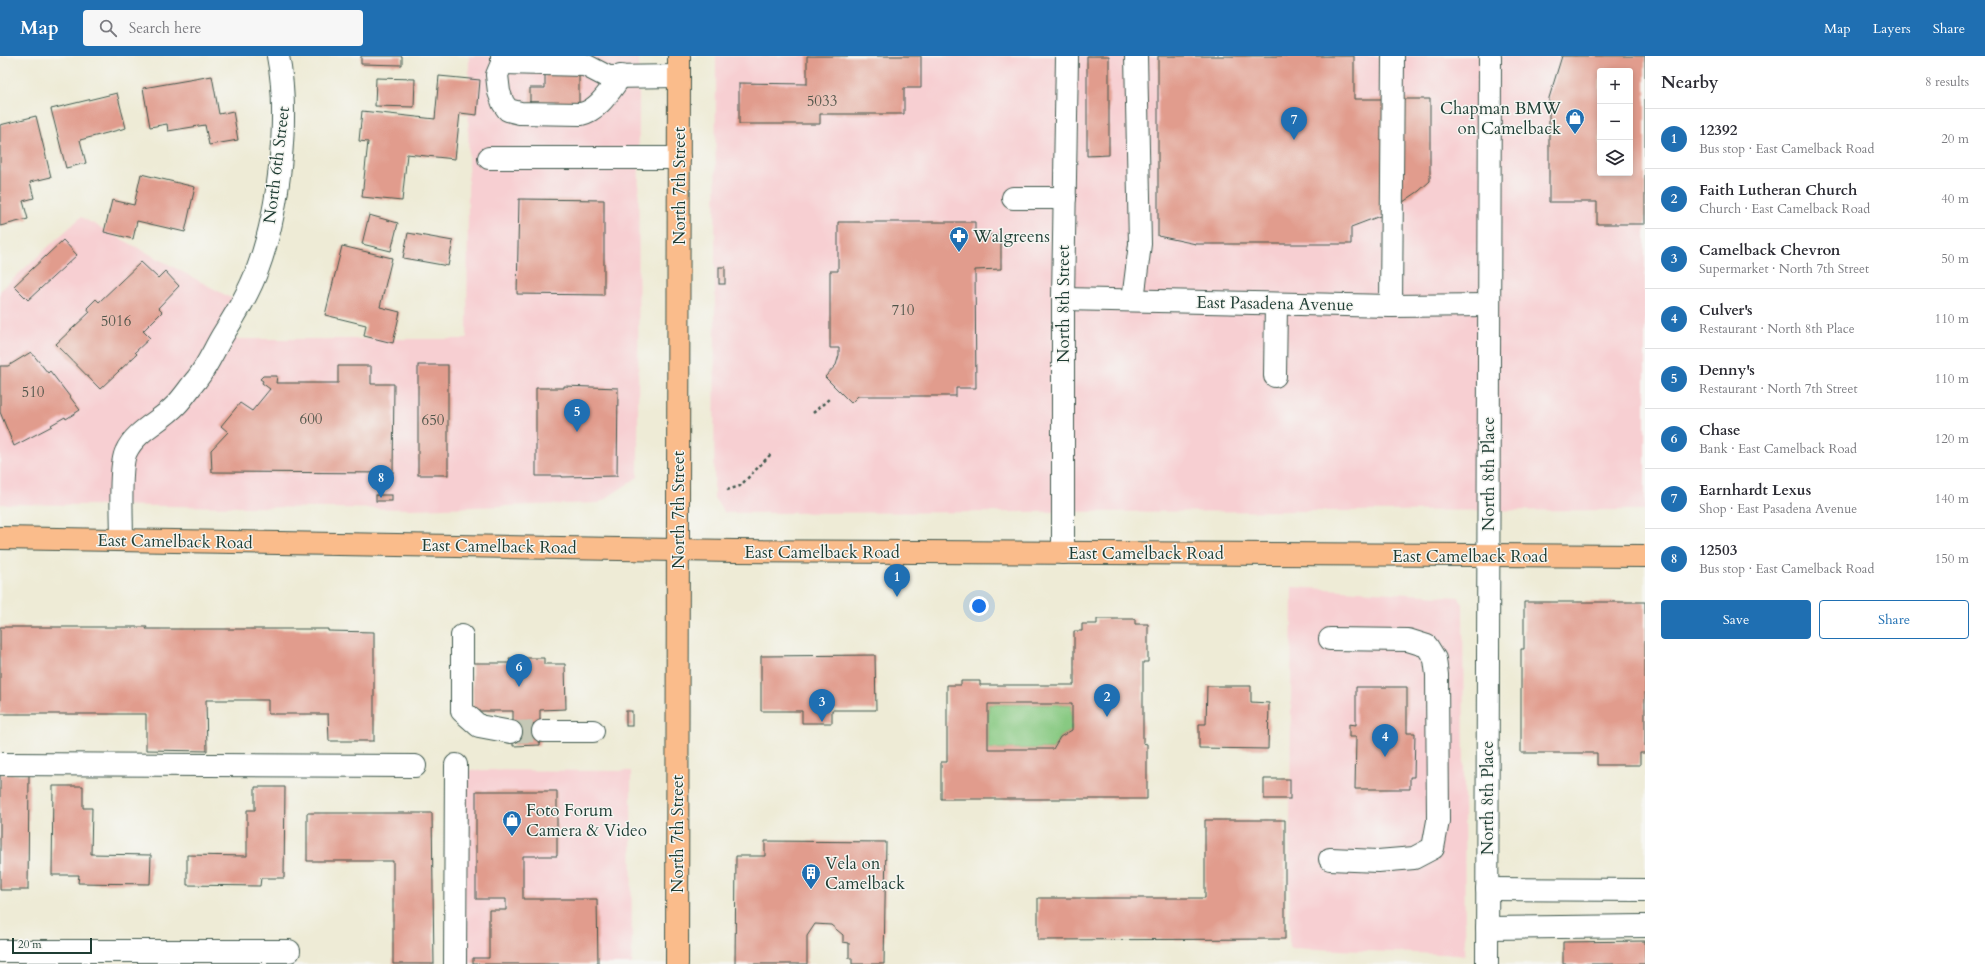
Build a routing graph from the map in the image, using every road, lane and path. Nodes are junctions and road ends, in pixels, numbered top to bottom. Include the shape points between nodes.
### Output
1 (278, 56) edge
2 (1067, 56) edge
3 (1136, 56) edge
4 (1393, 56) edge
5 (1490, 56) edge
6 (502, 60) edge
7 (679, 66) edge
8 (621, 76) junction
9 (489, 158) dead end
10 (679, 158) junction
11 (1013, 198) dead end
12 (1065, 198) junction
13 (1063, 299) junction
14 (1133, 300) junction
15 (1276, 304) junction
16 (1488, 305) junction
17 (1391, 306) junction
18 (1275, 376) dead end
19 (830, 398) dead end
20 (813, 413) dead end
21 (772, 452) dead end
22 (727, 490) dead end
23 (0, 538) edge
24 (122, 540) junction
25 (678, 550) junction
26 (1063, 553) junction
27 (1488, 556) junction
28 (1645, 556) edge
29 (462, 636) dead end
30 (1330, 639) dead end
31 (543, 731) tunnel mouth
32 (593, 731) dead end
33 (511, 732) tunnel mouth
34 (0, 764) edge
35 (456, 765) dead end
36 (415, 766) dead end
37 (1330, 860) dead end
38 (1487, 889) junction
39 (1645, 890) edge
40 (1645, 926) edge
41 (1487, 928) junction
42 (0, 951) edge
43 (289, 951) dead end
44 (455, 964) edge
45 (677, 964) edge
46 (1487, 964) edge

1 - 24 street, North 6th Street via 284,100 280,164 272,217 258,267 242,304 209,363 175,406 143,430 126,452 122,469
2 - 12 street, North 8th Street
3 - 14 street via 1140,244
4 - 17 street
5 - 16 street, North 8th Place
6 - 8 street via 585,66 608,76
6 - 8 street via 498,75 503,103 508,110 520,113 590,112
7 - 8 street
7 - 10 main road, North 7th Street
9 - 10 street
10 - 25 main road, North 7th Street
11 - 12 street
12 - 13 street, North 8th Street
13 - 14 street, East Pasadena Avenue
13 - 26 street, North 8th Street
14 - 15 street, East Pasadena Avenue
15 - 17 street, East Pasadena Avenue
15 - 18 street
16 - 17 street, East Pasadena Avenue
16 - 27 street, North 8th Place
19 - 20 path
21 - 22 path via 740,486
23 - 24 main road, East Camelback Road
24 - 25 main road, East Camelback Road
25 - 26 main road, East Camelback Road
25 - 45 main road, North 7th Street
26 - 27 main road, East Camelback Road
27 - 28 main road, East Camelback Road
27 - 38 street, North 8th Place
29 - 33 street via 462,711 479,726
30 - 37 street via 1408,640 1427,646 1435,659 1438,822 1433,848 1414,858 1378,861
31 - 32 street
34 - 36 street
35 - 44 street
38 - 39 street
38 - 41 street, North 8th Place
40 - 41 street
41 - 46 street, North 8th Place
42 - 43 street

